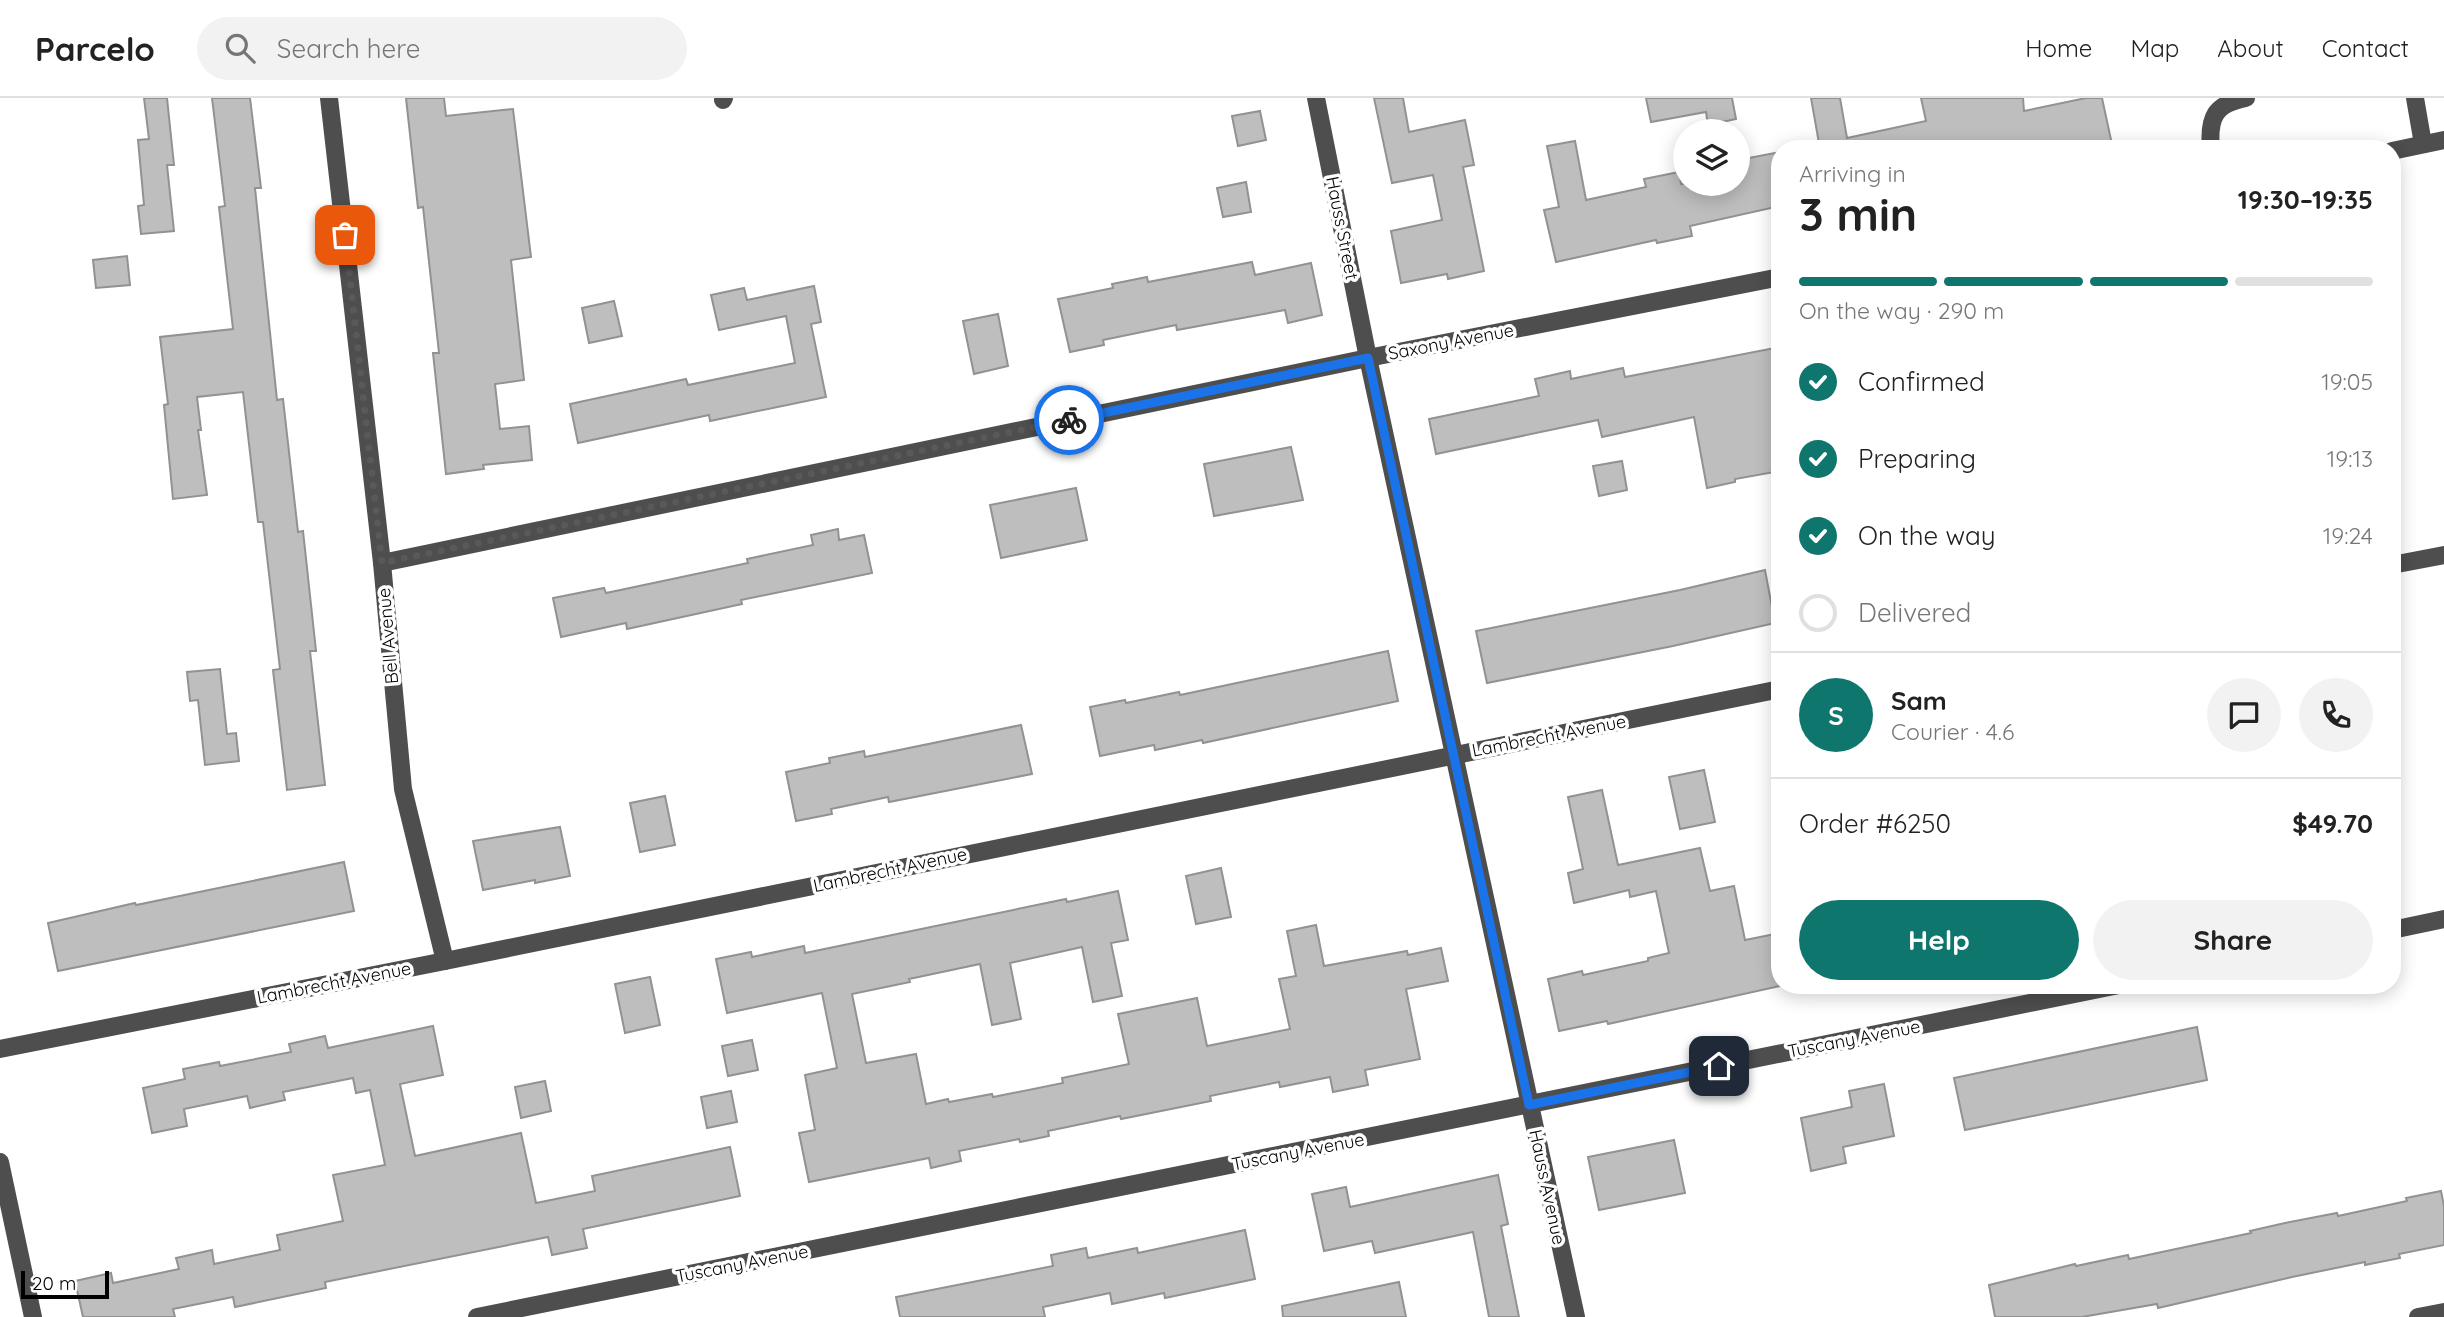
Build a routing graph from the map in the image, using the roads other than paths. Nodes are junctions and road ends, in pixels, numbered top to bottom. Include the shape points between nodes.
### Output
1 (330, 98) edge
2 (1316, 98) edge
3 (2246, 98) edge
4 (2415, 98) edge
5 (2212, 140) edge
6 (2444, 140) edge
7 (2423, 144) junction
8 (2401, 149) edge
9 (1771, 279) edge
10 (1368, 358) junction
11 (2444, 555) edge
12 (382, 563) junction
13 (2401, 563) edge
14 (1771, 691) edge
15 (1455, 755) junction
16 (2444, 919) edge
17 (2401, 928) edge
18 (445, 961) junction
19 (2075, 994) edge
20 (0, 1049) edge
21 (1529, 1105) junction
22 (0, 1163) edge
23 (2444, 1312) edge
24 (33, 1317) edge
25 (477, 1317) edge
26 (1576, 1317) edge
27 (2418, 1317) edge

1 - 12 street, Bell Avenue
2 - 10 street, Hauss Street
3 - 5 street via 2219,107
4 - 7 street
6 - 7 street
7 - 8 street
9 - 10 street, Saxony Avenue
10 - 12 street, Saxony Avenue
10 - 15 street, Hauss Avenue
11 - 13 street
12 - 18 street, Bell Avenue via 403,789
14 - 15 street, Lambrecht Avenue
15 - 18 street, Lambrecht Avenue
15 - 21 street, Hauss Avenue
16 - 17 street
18 - 20 street, Lambrecht Avenue
19 - 21 street, Tuscany Avenue
21 - 25 street, Tuscany Avenue
21 - 26 street, Hauss Avenue
22 - 24 street
23 - 27 street

